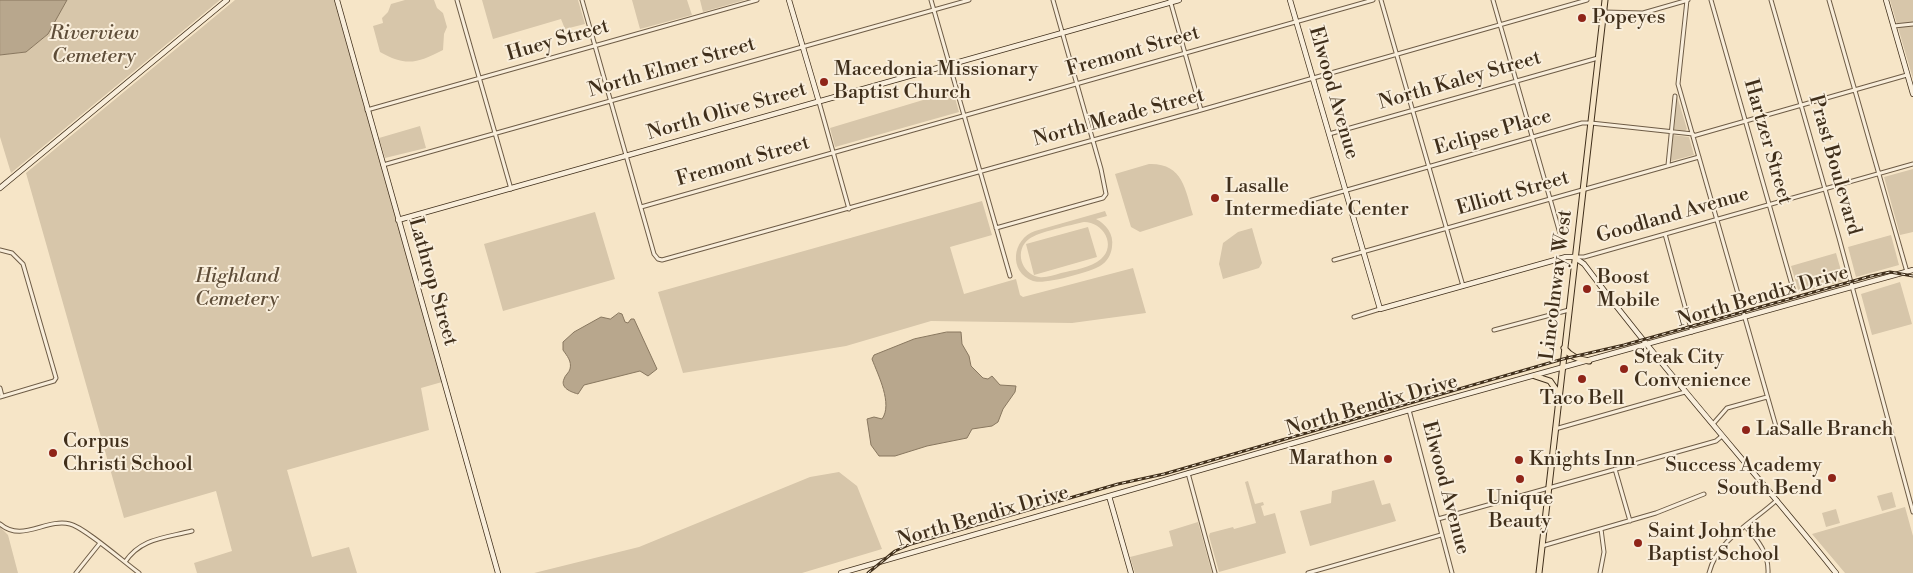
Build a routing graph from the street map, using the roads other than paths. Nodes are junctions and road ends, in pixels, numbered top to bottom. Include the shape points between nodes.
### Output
1 (227, 0) edge
2 (337, 0) edge
3 (457, 0) edge
4 (582, 0) edge
5 (757, 0) edge
6 (789, 0) edge
7 (931, 0) edge
8 (969, 0) edge
9 (1053, 0) edge
10 (1179, 0) edge
11 (1290, 0) edge
12 (1373, 0) edge
13 (1381, 0) edge
14 (1493, 0) edge
15 (1587, 0) edge
16 (1605, 0) edge
17 (1688, 0) edge
18 (1711, 0) edge
19 (1771, 0) edge
20 (1829, 0) edge
21 (1886, 0) edge
22 (1170, 1) edge
23 (934, 10) junction
24 (1604, 12) junction
25 (1296, 22) junction
26 (1500, 24) junction
27 (1913, 24) edge
28 (1894, 26) junction
29 (1062, 33) junction
30 (596, 46) junction
31 (802, 47) junction
32 (1185, 53) junction
33 (1397, 53) junction
34 (1598, 58) junction
35 (950, 65) junction
36 (1907, 75) junction
37 (479, 78) junction
38 (1313, 78) junction
39 (1516, 81) junction
40 (1077, 84) junction
41 (1855, 90) junction
42 (1913, 94) edge
43 (1675, 96) dead end
44 (611, 101) junction
45 (819, 102) junction
46 (1802, 105) junction
47 (367, 110) junction
48 (1201, 110) junction
49 (1413, 110) junction
50 (964, 116) junction
51 (1746, 121) junction
52 (1591, 123) junction
53 (1671, 132) junction
54 (495, 134) junction
55 (1329, 134) junction
56 (1693, 135) junction
57 (1532, 138) junction
58 (1093, 140) junction
59 (833, 152) junction
60 (626, 156) junction
61 (1699, 156) junction
62 (1913, 164) edge
63 (1668, 165) junction
64 (383, 166) junction
65 (1429, 167) junction
66 (980, 172) junction
67 (1879, 174) junction
68 (0, 188) edge
69 (511, 188) junction
70 (1825, 188) junction
71 (1583, 189) junction
72 (1345, 190) junction
73 (1549, 199) junction
74 (1305, 202) dead end
75 (1769, 205) junction
76 (641, 207) junction
77 (849, 209) junction
78 (1716, 219) junction
79 (398, 220) junction
80 (996, 228) junction
81 (1447, 228) junction
82 (1665, 234) junction
83 (1562, 244) dead end
84 (0, 250) edge
85 (1363, 252) junction
86 (1574, 257) junction
87 (1334, 260) dead end
88 (1913, 270) edge
89 (1907, 272) junction
90 (1010, 276) dead end
91 (1463, 286) junction
92 (1853, 288) junction
93 (1794, 292) dead end
94 (1380, 309) junction
95 (1568, 310) junction
96 (1354, 317) dead end
97 (1744, 318) junction
98 (1494, 330) dead end
99 (1692, 332) junction
100 (1646, 345) junction
101 (1564, 348) junction
102 (1589, 361) junction
103 (1562, 369) junction
104 (1535, 376) junction
105 (0, 388) edge
106 (1684, 392) junction
107 (1559, 395) junction
108 (1, 396) edge
109 (1767, 397) junction
110 (1409, 410) junction
111 (1712, 425) junction
112 (1555, 429) junction
113 (1776, 430) dead end
114 (1722, 436) junction
115 (1615, 469) junction
116 (1188, 474) junction
117 (1549, 488) junction
118 (1704, 494) dead end
119 (1109, 496) junction
120 (1777, 500) junction
121 (1913, 512) edge
122 (1438, 519) junction
123 (1630, 521) junction
124 (0, 524) edge
125 (1746, 527) junction
126 (1601, 529) junction
127 (192, 531) dead end
128 (1441, 535) junction
129 (100, 543) junction
130 (1542, 546) junction
131 (125, 562) junction
132 (76, 573) edge
133 (139, 573) edge
134 (498, 573) edge
135 (841, 573) edge
136 (1131, 573) edge
137 (1215, 573) edge
138 (1308, 573) edge
139 (1452, 573) edge
140 (1539, 573) edge
141 (1600, 573) edge
142 (1709, 573) edge
143 (1768, 573) edge
144 (1836, 573) edge

1 - 68 street
2 - 47 street, Lathrop Street
3 - 37 street
4 - 30 street
5 - 30 street, Huey Street
6 - 31 street
7 - 23 street
8 - 23 street, North Elmer Street
9 - 29 street
10 - 22 street, North Olive Street
11 - 25 street, Elwood Avenue
12 - 25 street, Fremont Street
13 - 33 street
14 - 26 street
15 - 26 street, North Meade Street
16 - 24 main road, Lincolnway West
17 - 24 street via 1643,13
17 - 56 street via 1678,84
18 - 51 street, Hartzer Street
19 - 46 street, Prast Boulevard
20 - 41 street
21 - 28 street
22 - 29 street, North Olive Street
22 - 32 street
23 - 31 street, North Elmer Street
23 - 35 street
24 - 34 main road, Lincolnway West
25 - 32 street, Fremont Street
25 - 38 street, Elwood Avenue
26 - 33 street, North Meade Street
26 - 39 street
27 - 28 street
28 - 36 street
29 - 35 street, North Olive Street
29 - 40 street
30 - 37 street, Huey Street
30 - 44 street
31 - 44 street, North Elmer Street
31 - 45 street
32 - 40 street, Fremont Street
32 - 48 street
33 - 38 street, North Meade Street
33 - 49 street
34 - 39 street, North Kaley Street
34 - 52 main road, Lincolnway West
35 - 45 street, North Olive Street
35 - 50 street
36 - 41 street, Eclipse Place
36 - 42 street
37 - 47 street, Huey Street
37 - 54 street
38 - 48 street, North Meade Street
38 - 55 street, Elwood Avenue
39 - 49 street, North Kaley Street
39 - 57 street
40 - 50 street, Fremont Street
40 - 58 street
41 - 46 street, Eclipse Place
41 - 67 street
43 - 53 street
44 - 54 street, North Elmer Street
44 - 60 street
45 - 59 street
45 - 60 street, North Olive Street
46 - 51 street, Eclipse Place
46 - 70 street, Prast Boulevard
47 - 64 street, Lathrop Street
48 - 58 street, North Meade Street
49 - 55 street, North Kaley Street
49 - 65 street
50 - 59 street, Fremont Street
50 - 66 street
51 - 56 street, Eclipse Place
51 - 75 street, Hartzer Street
52 - 53 street, Eclipse Place
52 - 57 street, Eclipse Place
52 - 71 main road, Lincolnway West
53 - 56 street, Eclipse Place
53 - 63 street
54 - 64 street, North Elmer Street
54 - 69 street
55 - 72 street, Elwood Avenue
56 - 61 street
57 - 65 street, Eclipse Place
57 - 73 street
58 - 66 street, North Meade Street
58 - 80 street via 1107,191 1103,198
59 - 76 street, Fremont Street
59 - 77 street
60 - 69 street, North Olive Street
60 - 76 street
61 - 63 street, Elliott Street
61 - 78 street
62 - 67 street, Goodland Avenue
63 - 71 street, Elliott Street
64 - 79 street, Lathrop Street
65 - 72 street, Eclipse Place
65 - 81 street
66 - 77 street, North Meade Street
66 - 80 street
67 - 70 street, Goodland Avenue
67 - 89 street
69 - 79 street, North Olive Street
70 - 75 street, Goodland Avenue
70 - 92 street, Prast Boulevard
71 - 73 street, Elliott Street
71 - 86 main road, Lincolnway West
72 - 74 street, Eclipse Place
72 - 85 street, Elwood Avenue
73 - 81 street, Elliott Street
73 - 83 street
75 - 78 street, Goodland Avenue
75 - 93 street, Hartzer Street
76 - 77 street, North Meade Street via 654,254 662,260
78 - 82 street, Goodland Avenue
78 - 97 street
79 - 134 street, Lathrop Street
80 - 90 street
81 - 85 street, Elliott Street
81 - 91 street
82 - 86 street, Goodland Avenue
82 - 99 street
84 - 108 street via 12,253 23,264 56,380
85 - 87 street, Elliott Street
85 - 94 street, Elwood Avenue
86 - 91 street, Goodland Avenue
86 - 95 main road, Lincolnway West
86 - 100 street via 1584,264
88 - 89 street, North Bendix Drive
89 - 92 street, North Bendix Drive
91 - 94 street, Goodland Avenue
92 - 97 street, North Bendix Drive
92 - 121 street, Prast Boulevard
94 - 96 street, Goodland Avenue
95 - 98 street
95 - 101 main road, Lincolnway West
97 - 99 street, North Bendix Drive
97 - 109 street
99 - 100 street, North Bendix Drive
100 - 102 street, North Bendix Drive
100 - 106 street
101 - 102 main road via 1577,359
101 - 103 main road, Lincolnway West
102 - 103 street, North Bendix Drive
103 - 104 street, North Bendix Drive
103 - 107 main road, Lincolnway West
104 - 107 main road via 1550,381
104 - 110 street, North Bendix Drive
105 - 108 street
106 - 111 street
106 - 112 street
107 - 112 main road, Lincolnway West
109 - 111 street via 1727,408
109 - 113 street
110 - 116 street, North Bendix Drive
110 - 122 street, Elwood Avenue
111 - 114 street
112 - 117 main road, Lincolnway West
114 - 115 street via 1716,441
114 - 120 street
115 - 117 street
115 - 123 street
116 - 119 street, North Bendix Drive
116 - 137 street
117 - 122 street
117 - 130 main road, Lincolnway West
118 - 123 street
119 - 135 street, North Bendix Drive
119 - 136 street
120 - 125 street
120 - 144 street
122 - 128 street, Elwood Avenue
123 - 126 street
124 - 129 street via 21,532 54,524 73,524
125 - 142 street via 1717,553
125 - 143 street via 1763,550
126 - 130 street
126 - 141 street via 1604,552
127 - 131 street via 143,544
128 - 138 street
128 - 139 street, Elwood Avenue
129 - 131 street
129 - 132 street
130 - 140 main road, Lincolnway West
131 - 133 street

